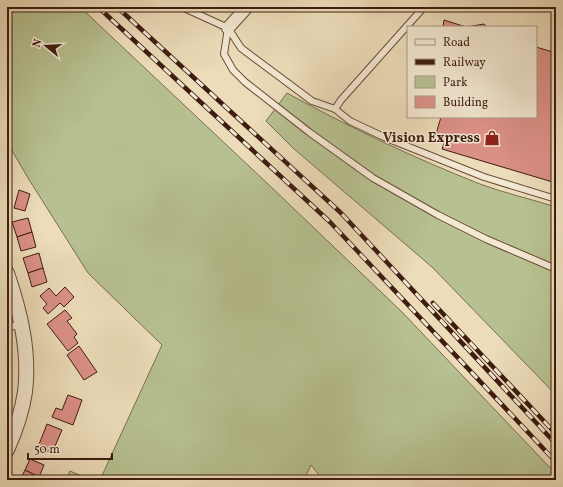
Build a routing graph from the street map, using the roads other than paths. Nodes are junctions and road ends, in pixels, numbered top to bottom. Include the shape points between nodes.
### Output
1 (182, 7) edge
2 (247, 7) edge
3 (424, 7) edge
4 (407, 26) edge
5 (407, 26) edge
6 (228, 28) junction
7 (336, 109) junction
8 (556, 200) edge
9 (556, 269) edge
10 (7, 273) edge
11 (21, 324) junction
12 (7, 328) edge
13 (7, 450) edge

1 - 6 lane
2 - 6 street
3 - 4 lane
5 - 7 lane
6 - 7 lane via 241,48 312,101
6 - 9 lane via 224,54 233,70 309,132 373,178 438,215
7 - 8 lane via 350,121 384,137 484,177
10 - 11 street
11 - 12 lane
11 - 13 street via 26,351 25,393

